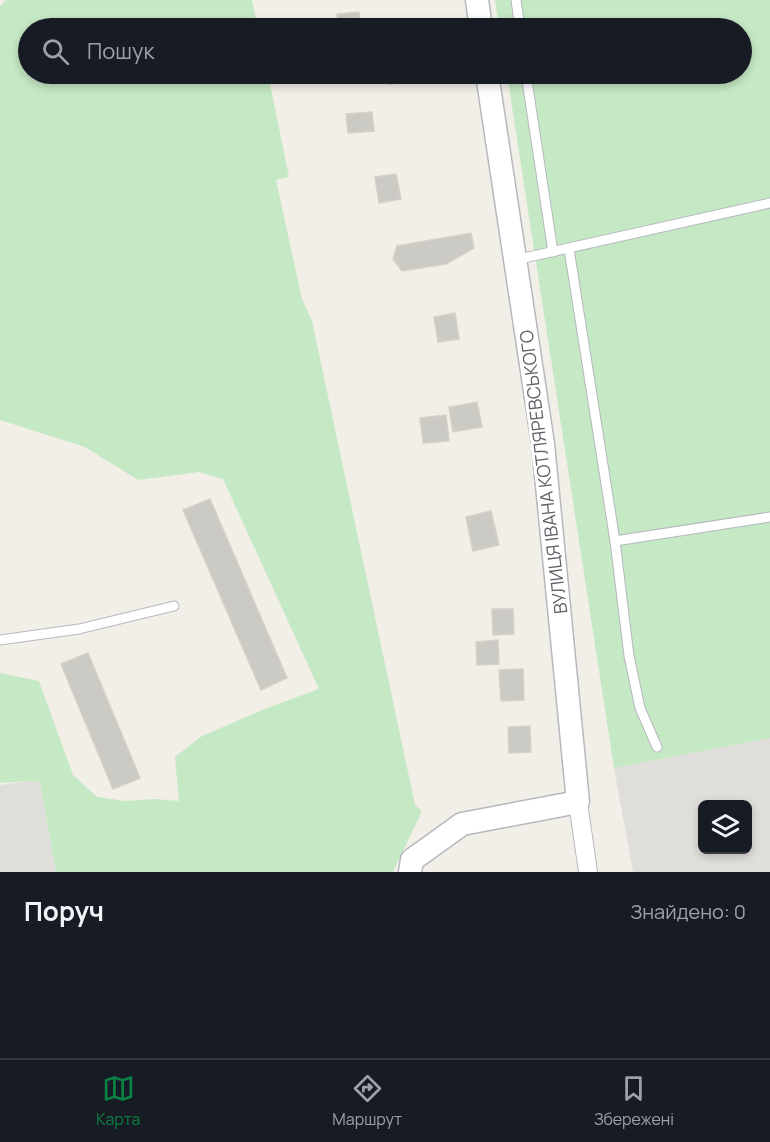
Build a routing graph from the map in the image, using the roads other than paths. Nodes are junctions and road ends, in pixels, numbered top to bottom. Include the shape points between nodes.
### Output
1 (477, 0) edge
2 (516, 0) edge
3 (480, 18) edge
4 (519, 18) edge
5 (489, 84) edge
6 (528, 84) edge
7 (770, 203) edge
8 (569, 249) junction
9 (553, 252) junction
10 (515, 260) junction
11 (770, 517) edge
12 (615, 541) junction
13 (174, 606) dead end
14 (0, 640) edge
15 (657, 747) dead end
16 (578, 802) junction
17 (410, 872) edge
18 (588, 872) edge

1 - 3 street
2 - 4 lane
5 - 10 street, ВУЛИЦЯ ІВАНА КОТЛЯРЕВСЬКОГО
6 - 9 lane
7 - 8 lane
8 - 9 lane
8 - 12 lane
9 - 10 lane
10 - 16 street, ВУЛИЦЯ ІВАНА КОТЛЯРЕВСЬКОГО via 543,444
11 - 12 lane
12 - 15 lane via 629,656 640,708
13 - 14 lane via 79,629
16 - 17 street via 462,824 412,860
16 - 18 street, ВУЛИЦЯ ІВАНА КОТЛЯРЕВСЬКОГО

